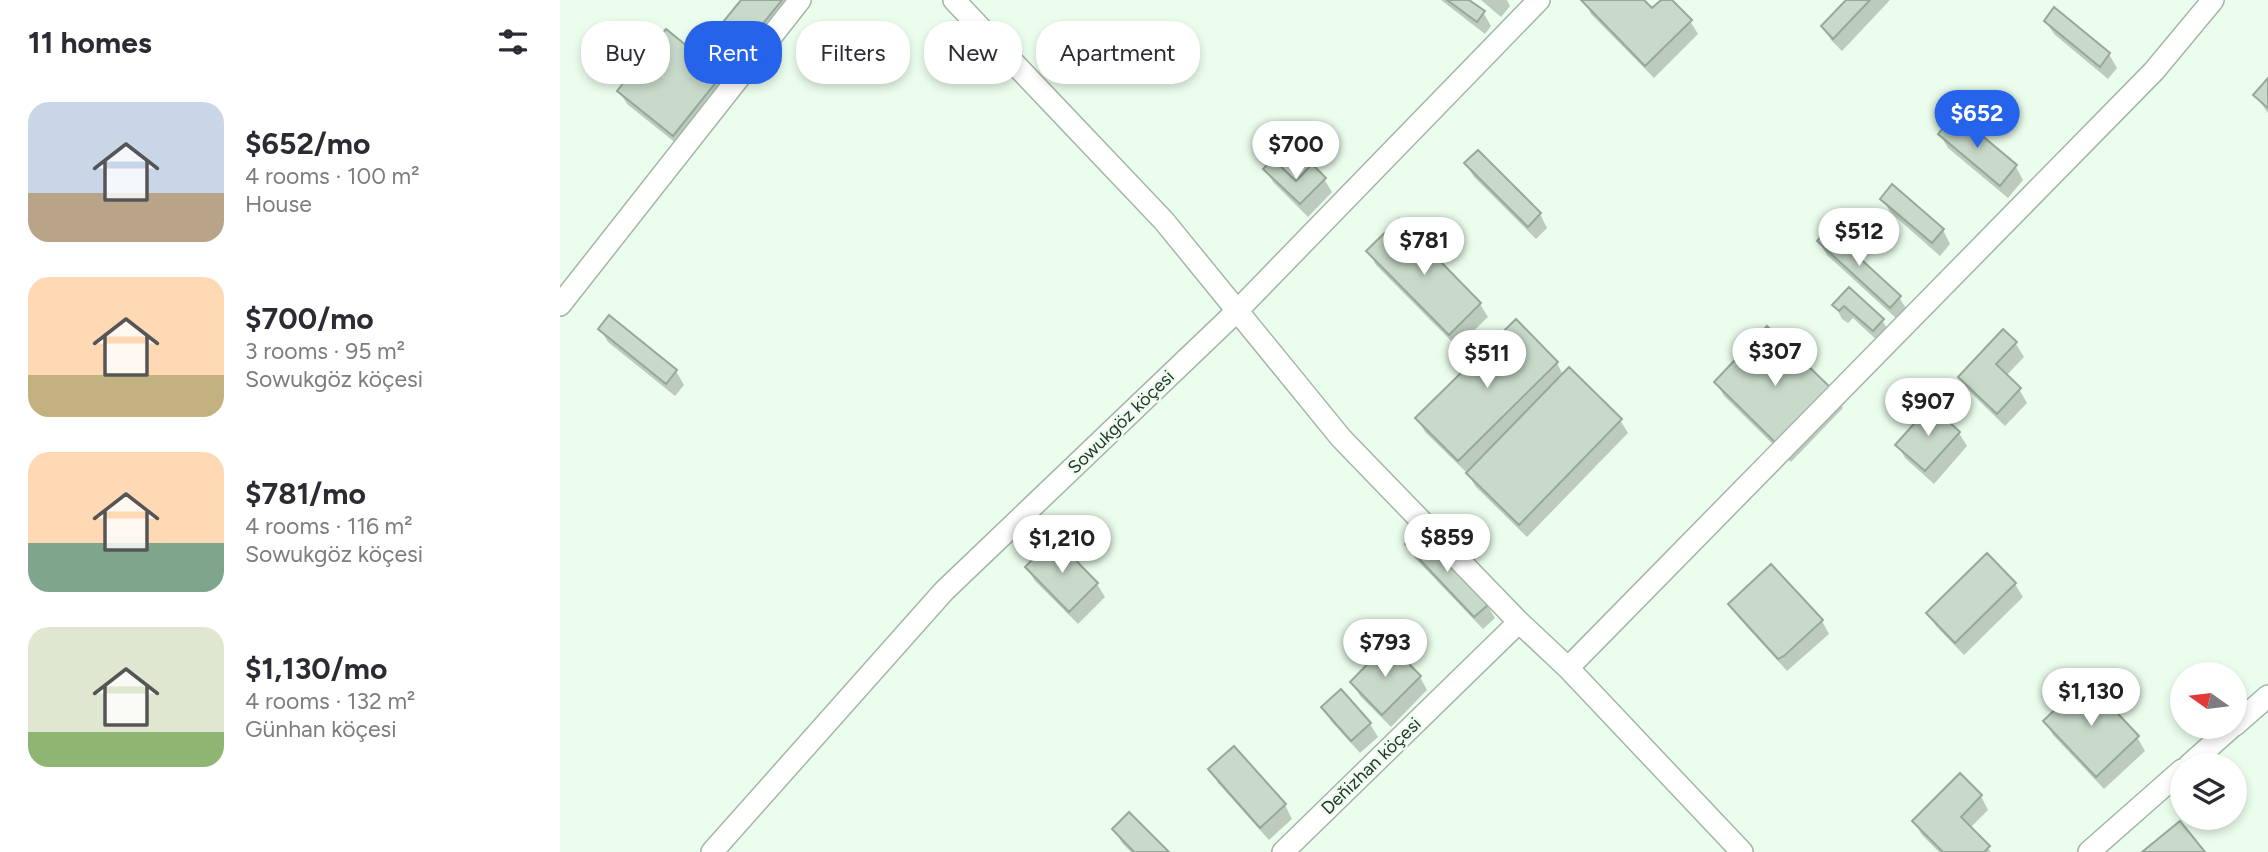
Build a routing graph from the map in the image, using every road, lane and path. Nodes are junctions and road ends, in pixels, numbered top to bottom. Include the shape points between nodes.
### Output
1 (800, 0) edge
2 (954, 0) edge
3 (1539, 0) edge
4 (2213, 0) edge
5 (560, 305) edge
6 (1237, 311) junction
7 (1519, 622) junction
8 (1568, 668) junction
9 (2268, 696) edge
10 (2247, 714) edge
11 (2218, 739) edge
12 (2202, 753) edge
13 (2170, 781) edge
14 (712, 852) edge
15 (1283, 852) edge
16 (1742, 852) edge
17 (2089, 852) edge

1 - 5 street
2 - 6 street via 1164,221
3 - 6 street, Sowukgöz köçesi
4 - 8 street via 2154,71
6 - 7 street via 1341,438
6 - 14 street, Sowukgöz köçesi via 944,592
7 - 8 street
7 - 15 street, Deňizhan köçesi
8 - 16 street
9 - 10 street
11 - 12 street
13 - 17 street

